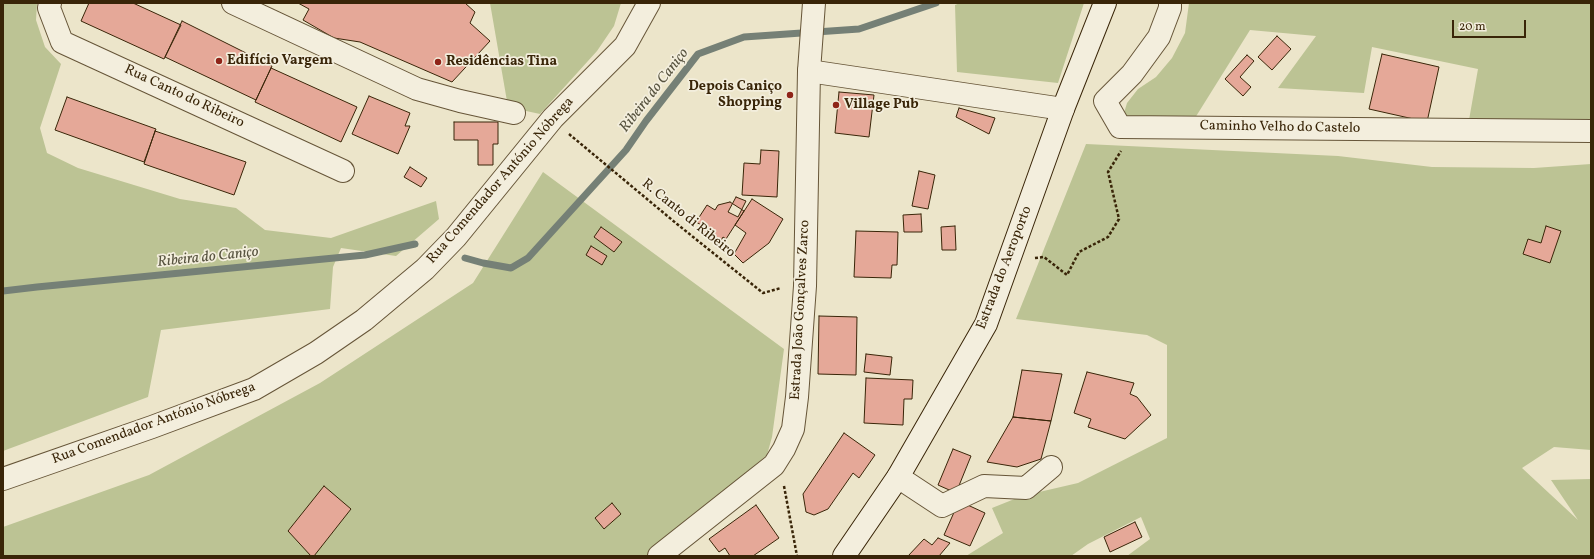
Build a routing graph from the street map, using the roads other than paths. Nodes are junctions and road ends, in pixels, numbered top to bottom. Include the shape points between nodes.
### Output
1 (50, 3) edge
2 (233, 3) edge
3 (814, 3) edge
4 (1105, 3) edge
5 (1170, 3) edge
6 (648, 5) edge
7 (810, 71) junction
8 (1063, 109) junction
9 (514, 113) dead end
10 (1591, 131) edge
11 (343, 170) dead end
12 (1051, 467) dead end
13 (898, 477) junction
14 (3, 479) edge
15 (659, 556) edge
16 (844, 556) edge

1 - 11 street, Rua Canto do Ribeiro via 49,8 62,42
2 - 9 street via 417,89
3 - 7 street, Estrada João Gonçalves Zarco
4 - 8 street, Estrada do Aeroporto
5 - 10 street, Caminho Velho do Castelo via 1159,37 1132,74 1105,100 1120,127
6 - 14 street, Rua Comendador António Nóbrega via 625,46 560,126 425,269 364,320 316,353 254,389
7 - 8 street
7 - 15 street, Estrada João Gonçalves Zarco via 805,286 793,429 774,465
8 - 13 street, Estrada do Aeroporto via 986,324
12 - 13 street via 1026,488 984,486 942,506
13 - 16 street, Estrada do Aeroporto

